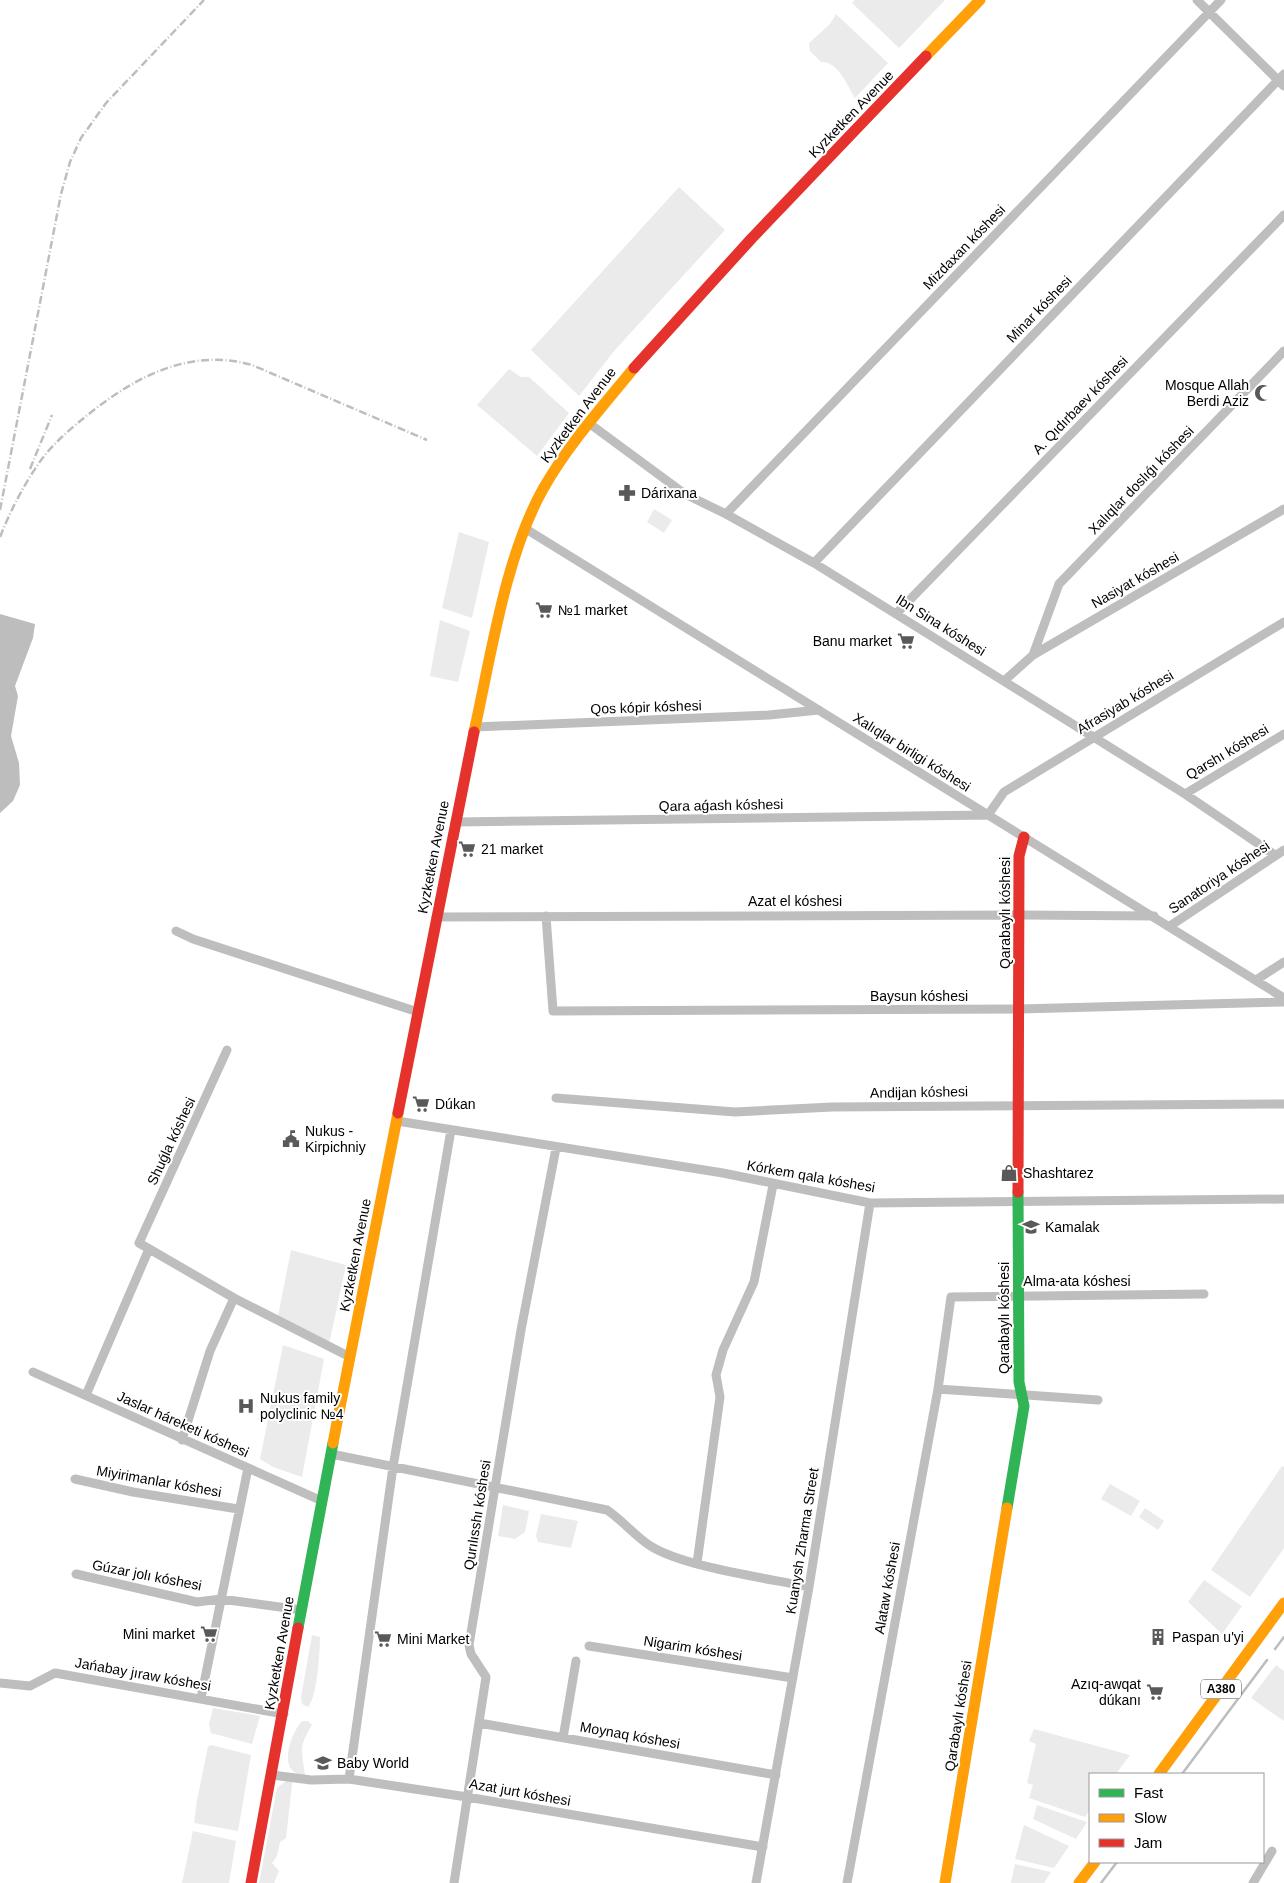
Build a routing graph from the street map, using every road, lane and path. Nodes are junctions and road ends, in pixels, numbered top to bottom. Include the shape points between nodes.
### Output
1 (980, 0) edge
2 (1197, 0) edge
3 (1221, 0) edge
4 (1209, 12) junction
5 (1282, 80) edge
6 (1284, 215) edge
7 (1284, 351) edge
8 (590, 424) junction
9 (1284, 509) edge
10 (726, 514) junction
11 (526, 529) junction
12 (814, 563) junction
13 (896, 614) junction
14 (1284, 622) edge
15 (1033, 655) junction
16 (1004, 681) junction
17 (819, 710) junction
18 (475, 728) junction
19 (1284, 734) edge
20 (1092, 737) junction
21 (1185, 794) junction
22 (988, 815) junction
23 (455, 822) junction
24 (1024, 837) junction
25 (1284, 850) edge
26 (1275, 855) junction
27 (1020, 915) junction
28 (546, 916) junction
29 (1154, 916) junction
30 (436, 917) junction
31 (1170, 926) junction
32 (176, 931) dead end
33 (1284, 962) edge
34 (1256, 980) junction
35 (1284, 998) edge
36 (1284, 1002) edge
37 (1020, 1009) junction
38 (418, 1012) junction
39 (227, 1050) dead end
40 (556, 1098) dead end
41 (1020, 1104) junction
42 (1284, 1104) edge
43 (396, 1121) junction
44 (451, 1130) junction
45 (556, 1148) junction
46 (773, 1185) junction
47 (1284, 1199) edge
48 (1018, 1200) junction
49 (870, 1203) junction
50 (149, 1249) junction
51 (1204, 1294) dead end
52 (1018, 1296) junction
53 (952, 1297) joint
54 (234, 1298) junction
55 (350, 1357) junction
56 (33, 1372) dead end
57 (938, 1389) junction
58 (1023, 1393) junction
59 (86, 1395) junction
60 (1098, 1400) dead end
61 (182, 1440) junction
62 (331, 1454) junction
63 (392, 1467) junction
64 (248, 1468) junction
65 (75, 1479) dead end
66 (495, 1487) junction
67 (322, 1501) junction
68 (238, 1509) junction
69 (697, 1563) junction
70 (76, 1574) dead end
71 (809, 1587) junction
72 (221, 1599) junction
73 (1284, 1603) edge
74 (302, 1610) junction
75 (589, 1646) dead end
76 (576, 1661) dead end
77 (793, 1678) junction
78 (0, 1682) edge
79 (201, 1698) junction
80 (284, 1714) junction
81 (479, 1723) junction
82 (563, 1738) junction
83 (1160, 1773) edge
84 (272, 1775) junction
85 (776, 1775) junction
86 (349, 1779) junction
87 (467, 1797) junction
88 (763, 1847) junction
89 (1272, 1851) dead end
90 (1094, 1863) edge
91 (251, 1883) edge
92 (456, 1883) edge
93 (756, 1883) edge
94 (847, 1883) edge
95 (945, 1883) edge
96 (1079, 1883) edge
97 (1253, 1883) edge

1 - 8 main road, Kyzketken Avenue via 693,302 621,382
2 - 4 street
3 - 4 street, Mizdaxan kóshesi
4 - 5 street
4 - 10 street, Mizdaxan kóshesi
5 - 12 street, Minar kóshesi
6 - 13 street, A. Qıdırbaev kóshesi
7 - 15 street, Xalıqlar doslıǵı kóshesi via 1060,584
8 - 10 street, Ibn Sina kóshesi via 685,494
8 - 11 main road, Kyzketken Avenue via 562,457 542,491
9 - 15 street, Nasiyat kóshesi
10 - 12 street, Ibn Sina kóshesi
11 - 17 street, Xalıqlar birligi kóshesi
11 - 18 main road, Kyzketken Avenue via 512,566
12 - 13 street, Ibn Sina kóshesi
13 - 16 street, Ibn Sina kóshesi
14 - 20 street, Afrasiyab kóshesi
15 - 16 street, Nasiyat kóshesi
16 - 20 street, Ibn Sina kóshesi
17 - 18 street, Qos kópir kóshesi via 759,716
17 - 22 street, Xalıqlar birligi kóshesi
18 - 23 main road, Kyzketken Avenue
19 - 21 street, Qarshı kóshesi
20 - 21 street, Ibn Sina kóshesi
20 - 22 street, Afrasiyab kóshesi via 1004,792
21 - 26 street, Ibn Sina kóshesi
22 - 23 street, Qara aǵash kóshesi
22 - 24 street, Xalıqlar birligi kóshesi
23 - 30 main road, Kyzketken Avenue
24 - 27 main road, Qarabaylı kóshesi via 1019,856
24 - 29 street, Xalıqlar birligi kóshesi
25 - 26 street, Sanatoriya kóshesi
26 - 31 street, Sanatoriya kóshesi
27 - 28 street, Azat el kóshesi
27 - 29 street, Azat el kóshesi
27 - 37 main road, Qarabaylı kóshesi
28 - 30 street, Azat el kóshesi
28 - 37 street, Baysun kóshesi via 553,1011
29 - 31 street, Xalıqlar birligi kóshesi
30 - 38 main road, Kyzketken Avenue
31 - 34 street, Xalıqlar birligi kóshesi
32 - 38 street
33 - 34 street
34 - 35 street, Xalıqlar birligi kóshesi
36 - 37 street, Baysun kóshesi
37 - 41 main road, Qarabaylı kóshesi
38 - 43 main road, Kyzketken Avenue
39 - 50 street, Shuǵla kóshesi via 139,1244
40 - 41 street, Andijan kóshesi via 734,1112 832,1106
41 - 42 street, Andijan kóshesi
41 - 48 main road, Qarabaylı kóshesi
43 - 44 street, Kórkem qala kóshesi
43 - 55 main road, Kyzketken Avenue
44 - 45 street, Kórkem qala kóshesi
44 - 63 street
45 - 46 street, Kórkem qala kóshesi via 723,1173
45 - 66 street, Qurılısshı kóshesi
46 - 49 street, Kórkem qala kóshesi
46 - 69 street via 754,1282 723,1350 716,1375 720,1397
47 - 48 street, Kórkem qala kóshesi
48 - 49 street, Kórkem qala kóshesi
48 - 52 main road, Qarabaylı kóshesi
49 - 71 street, Kuanysh Zharma Street
50 - 54 street
50 - 59 street
51 - 52 street, Alma-ata kóshesi
52 - 53 street, Alma-ata kóshesi
52 - 58 main road, Qarabaylı kóshesi via 1019,1382
53 - 57 street, Alataw kóshesi
54 - 55 street
54 - 61 street via 210,1350
55 - 62 main road, Kyzketken Avenue
56 - 59 street, Jaslar háreketi kóshesi
57 - 58 street
57 - 94 street, Alataw kóshesi
58 - 60 street
58 - 95 main road, Qarabaylı kóshesi via 1024,1406
59 - 61 street, Jaslar háreketi kóshesi
61 - 64 street, Jaslar háreketi kóshesi
62 - 63 street
62 - 67 main road, Kyzketken Avenue
63 - 66 street
63 - 86 street
64 - 67 street, Jaslar háreketi kóshesi
64 - 68 street
65 - 68 street, Miyirimanlar kóshesi
66 - 69 street via 608,1510 649,1545
66 - 81 street, Qurılısshı kóshesi via 469,1645 486,1677
67 - 74 main road, Kyzketken Avenue
68 - 72 street
69 - 71 street
70 - 72 street, Gúzar jolı kóshesi via 197,1602
71 - 77 street, Kuanysh Zharma Street
72 - 74 street, Gúzar jolı kóshesi
72 - 79 street
73 - 83 main road, A380
74 - 80 main road, Kyzketken Avenue
75 - 77 street, Nigarim kóshesi
76 - 82 street
77 - 85 street, Kuanysh Zharma Street
78 - 79 street, Jańabay jıraw kóshesi via 30,1686 55,1673
79 - 80 street, Jańabay jıraw kóshesi
80 - 84 main road, Kyzketken Avenue
81 - 82 street, Moynaq kóshesi
81 - 87 street, Qurılısshı kóshesi
82 - 85 street, Moynaq kóshesi
84 - 86 street, Azat jurt kóshesi via 311,1780
84 - 91 main road, Kyzketken Avenue
85 - 88 street, Kuanysh Zharma Street
86 - 87 street, Azat jurt kóshesi
87 - 88 street, Azat jurt kóshesi
87 - 92 street, Qurılısshı kóshesi
88 - 93 street, Kuanysh Zharma Street
89 - 97 street
90 - 96 main road

